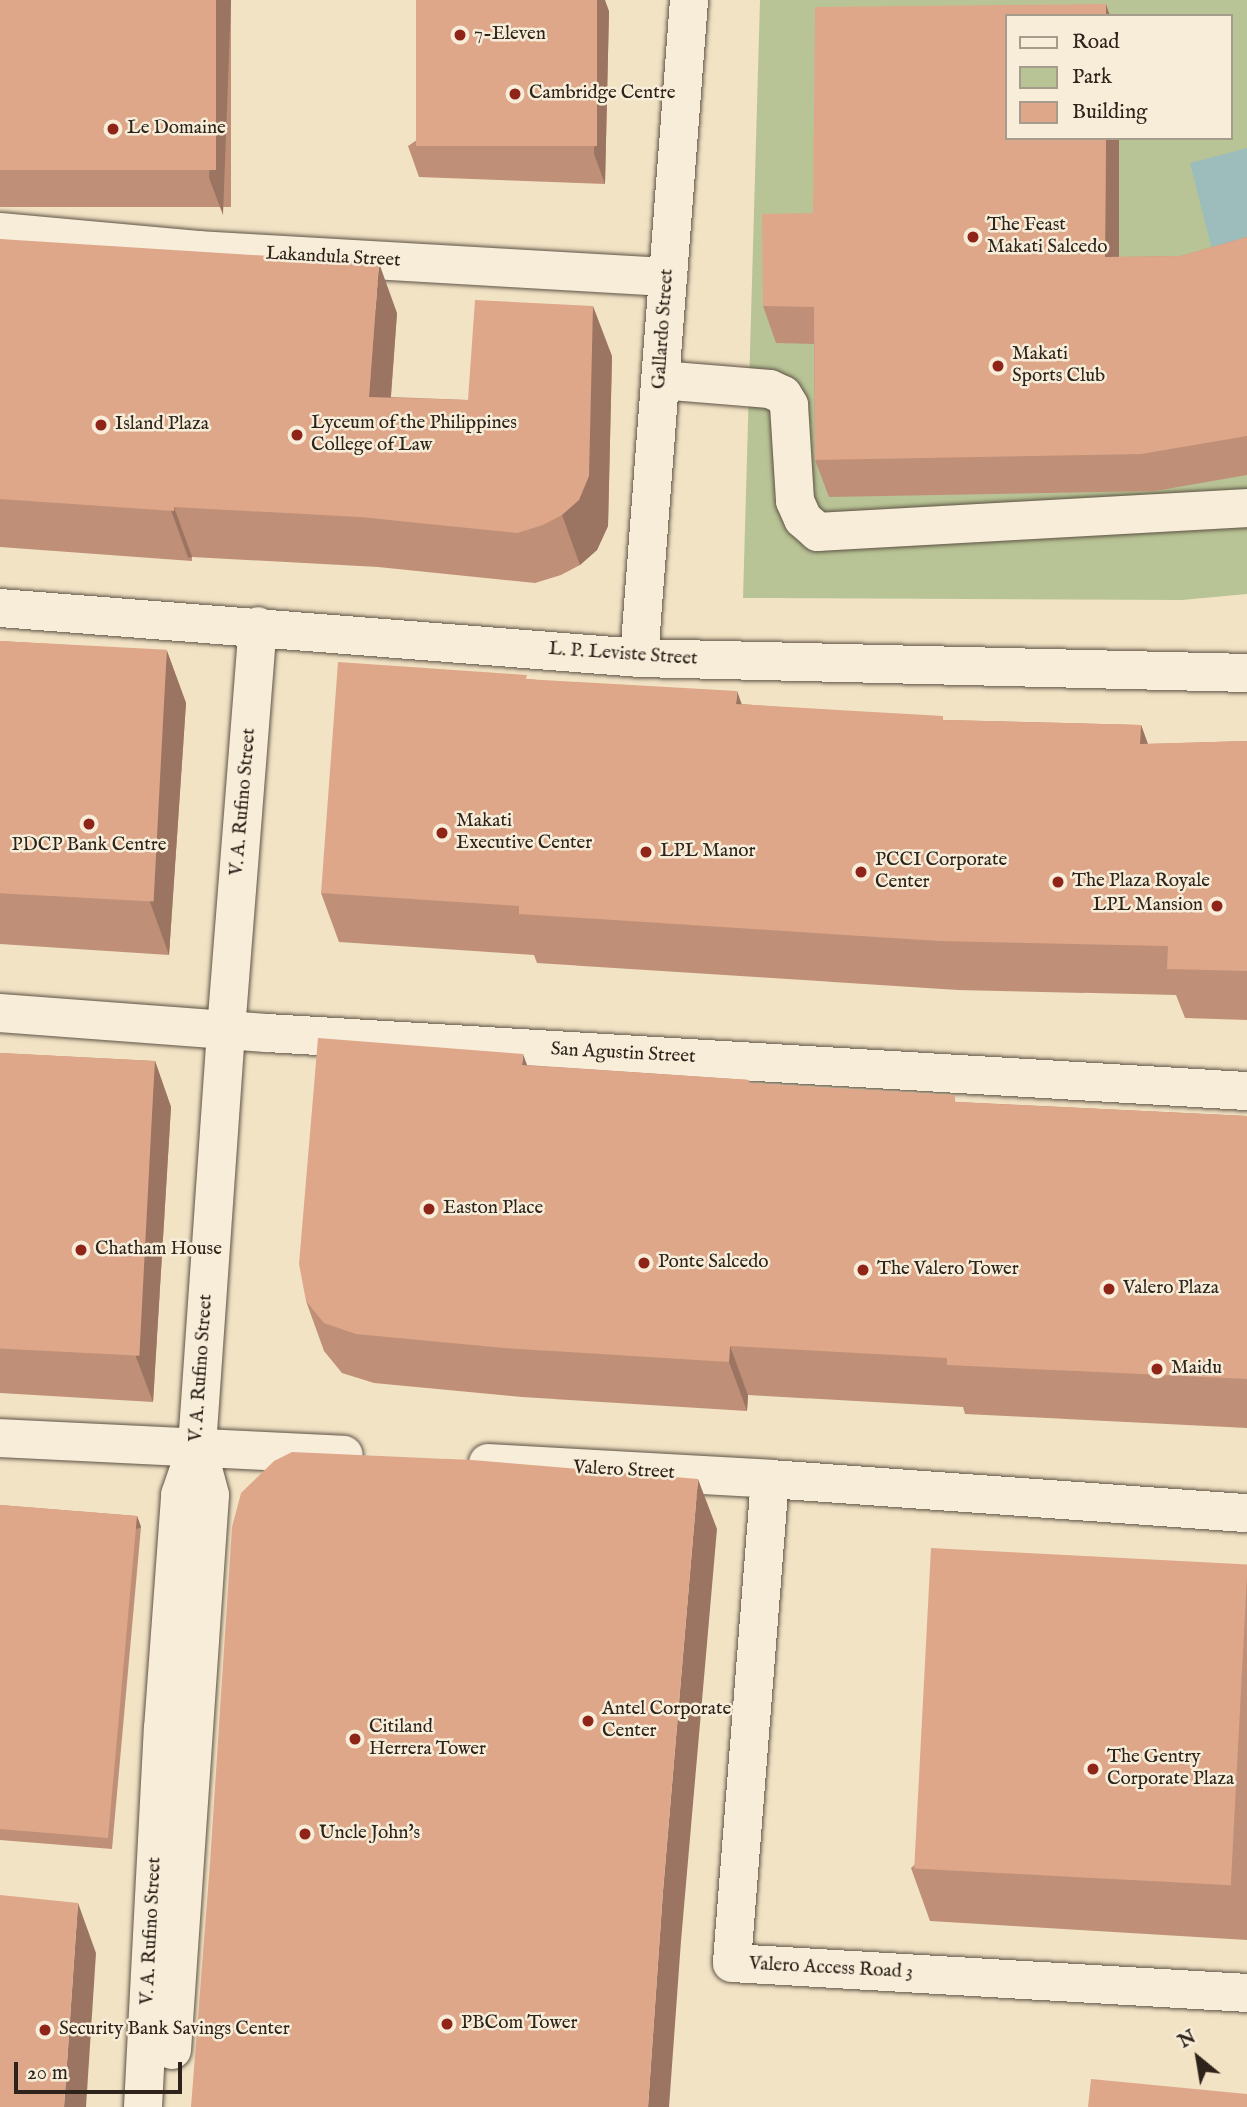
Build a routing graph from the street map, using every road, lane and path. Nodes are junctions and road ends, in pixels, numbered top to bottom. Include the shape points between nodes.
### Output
1 (690, 0) edge
2 (0, 232) edge
3 (668, 277) junction
4 (660, 380) junction
5 (1247, 508) edge
6 (0, 608) edge
7 (258, 626) junction
8 (639, 658) junction
9 (1247, 673) edge
10 (0, 1013) edge
11 (226, 1030) junction
12 (1247, 1091) edge
13 (0, 1438) edge
14 (197, 1446) junction
15 (374, 1457) edge
16 (456, 1461) edge
17 (770, 1479) junction
18 (1247, 1513) edge
19 (1247, 1993) edge
20 (143, 2107) edge
21 (168, 2107) edge

1 - 3 street, Gallardo Street
2 - 3 street, Lakandula Street via 198,250
3 - 4 street, Gallardo Street
4 - 5 street via 770,389 783,395 789,405 795,501 803,519 818,532
4 - 8 street, Gallardo Street
6 - 7 street, L. P. Leviste Street
7 - 8 street, L. P. Leviste Street
7 - 11 street, V. A. Rufino Street
8 - 9 street, L. P. Leviste Street
10 - 11 street, San Agustin Street
11 - 12 street, San Agustin Street
11 - 14 street, V. A. Rufino Street
13 - 14 street
14 - 15 street
14 - 20 street, V. A. Rufino Street via 180,1495
14 - 21 street via 210,1495
16 - 17 street, Valero Street
17 - 18 street, Valero Street
17 - 19 street, Valero Access Road 3 via 732,1963

